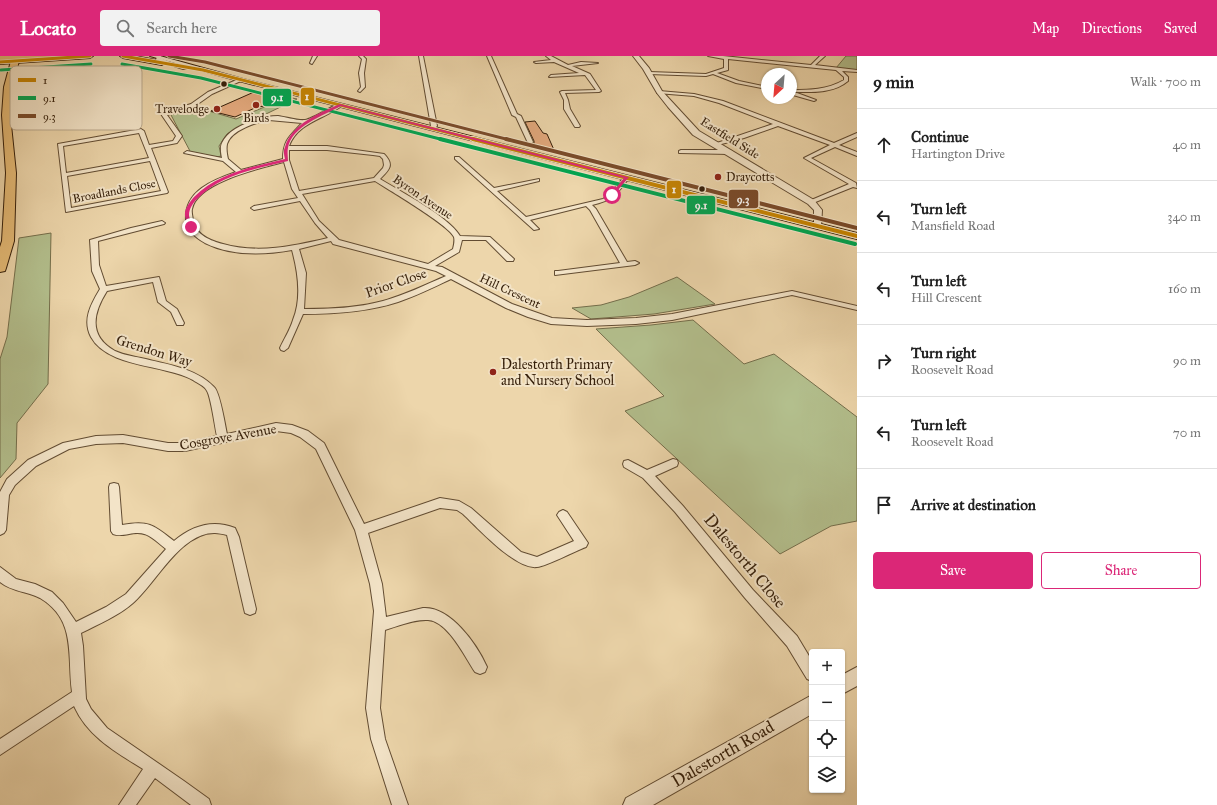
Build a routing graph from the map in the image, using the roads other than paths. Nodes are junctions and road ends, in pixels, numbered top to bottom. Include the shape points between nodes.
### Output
1 (66, 56) edge
2 (74, 56) edge
3 (85, 56) edge
4 (90, 56) edge
5 (123, 56) edge
6 (172, 56) edge
7 (315, 56) edge
8 (361, 56) edge
9 (421, 56) edge
10 (489, 56) edge
11 (548, 56) edge
12 (636, 56) edge
13 (710, 56) edge
14 (815, 57) dead end
15 (822, 57) edge
16 (36, 58) edge
17 (726, 58) junction
18 (158, 59) edge
19 (8, 60) edge
20 (555, 61) junction
21 (536, 62) dead end
22 (312, 63) dead end
23 (596, 63) dead end
24 (568, 66) junction
25 (812, 66) junction
26 (837, 69) junction
27 (202, 70) junction
28 (857, 71) edge
29 (649, 73) junction
30 (713, 73) junction
31 (586, 74) junction
32 (551, 76) dead end
33 (241, 80) junction
34 (0, 85) edge
35 (761, 87) edge
36 (822, 90) junction
37 (360, 91) dead end
38 (660, 92) junction
39 (797, 92) edge
40 (797, 94) edge
41 (814, 100) junction
42 (340, 105) junction
43 (820, 106) dead end
44 (306, 122) junction
45 (777, 124) junction
46 (577, 126) dead end
47 (432, 128) junction
48 (857, 135) edge
49 (530, 142) dead end
50 (716, 144) junction
51 (833, 145) junction
52 (148, 147) junction
53 (286, 148) junction
54 (681, 152) dead end
55 (730, 152) junction
56 (187, 153) dead end
57 (857, 154) edge
58 (457, 158) dead end
59 (153, 160) junction
60 (225, 160) junction
61 (286, 160) junction
62 (240, 171) junction
63 (65, 175) junction
64 (627, 177) junction
65 (376, 179) junction
66 (537, 180) dead end
67 (856, 185) edge
68 (493, 190) junction
69 (300, 196) junction
70 (811, 202) junction
71 (587, 204) junction
72 (254, 208) dead end
73 (525, 218) junction
74 (162, 223) dead end
75 (818, 226) junction
76 (536, 229) dead end
77 (857, 236) edge
78 (458, 238) junction
79 (332, 239) junction
80 (295, 248) junction
81 (510, 259) dead end
82 (634, 263) dead end
83 (624, 264) junction
84 (429, 266) junction
85 (0, 268) edge
86 (558, 273) dead end
87 (451, 276) junction
88 (104, 289) junction
89 (857, 308) edge
90 (300, 312) junction
91 (180, 323) dead end
92 (284, 348) dead end
93 (223, 439) junction
94 (673, 463) dead end
95 (628, 464) dead end
96 (647, 475) junction
97 (114, 487) dead end
98 (563, 515) dead end
99 (0, 530) edge
100 (361, 530) junction
101 (173, 548) junction
102 (0, 573) edge
103 (250, 609) dead end
104 (380, 625) junction
105 (74, 630) junction
106 (480, 667) dead end
107 (809, 669) edge
108 (857, 676) edge
109 (845, 683) edge
110 (79, 695) junction
111 (809, 706) edge
112 (0, 748) edge
113 (153, 768) junction
114 (127, 805) edge
115 (203, 805) edge
116 (400, 805) edge
117 (634, 805) edge

1 - 19 highway
2 - 3 highway
3 - 4 main road
3 - 16 main road
5 - 18 main road
6 - 18 street
7 - 22 street
8 - 37 street via 364,60 361,81 363,87
9 - 47 street via 434,126
10 - 49 street
11 - 20 street
12 - 29 street, Eastfield Side
13 - 17 street
14 - 15 street
15 - 25 street
16 - 19 main road
16 - 19 highway via 26,63
17 - 25 street
17 - 30 street via 726,69
18 - 27 main road
18 - 27 main road via 185,68
19 - 34 highway via 4,81
19 - 85 highway via 6,115 11,173 8,241
20 - 21 street
20 - 24 street
23 - 24 street
24 - 31 street
25 - 26 street
26 - 28 street
26 - 36 street via 846,77 846,81
27 - 33 main road
29 - 30 street
29 - 38 street, Eastfield Side
30 - 35 street
31 - 32 street
31 - 46 street via 599,91 562,92 567,109
33 - 42 main road
33 - 52 street via 210,93 193,105 164,114 179,136 175,142
36 - 39 street
36 - 41 street
38 - 45 street via 706,98
38 - 50 street, Eastfield Side via 696,133
40 - 41 street
41 - 43 street
42 - 44 street
42 - 47 main road
44 - 53 street via 289,140
44 - 60 street via 273,118 242,128 224,142
45 - 50 street
45 - 51 street
47 - 64 main road
48 - 51 street
50 - 55 street, Eastfield Side
51 - 57 street
51 - 67 street via 807,158
52 - 59 street, Broadlands Close
52 - 63 street, Broadlands Close via 141,131 60,145
53 - 61 street, Hill Crescent
53 - 65 street via 327,148 382,155 386,158 386,169
54 - 55 street
55 - 70 street, Eastfield Side
56 - 60 street
58 - 68 street
59 - 63 street
59 - 63 street, Broadlands Close via 165,192 68,211
60 - 62 street
61 - 62 street
61 - 69 street, Hill Crescent via 290,176
62 - 80 street via 216,182 191,203 187,215 191,227 199,236 213,244 236,249 265,251
64 - 71 street via 612,195
64 - 75 main road
65 - 69 street
65 - 78 street, Byron Avenue via 449,227
66 - 68 street
67 - 70 street
68 - 73 street
69 - 72 street
69 - 79 street, Hill Crescent
70 - 75 street via 818,210
71 - 73 street
71 - 83 street via 593,209
73 - 76 street
74 - 88 street via 94,240 94,265
75 - 77 main road
78 - 81 street via 488,238
78 - 84 street, Byron Avenue via 456,250
79 - 80 street
79 - 84 street, Hill Crescent via 345,245
80 - 90 street via 302,273
82 - 83 street
83 - 86 street
84 - 87 street, Hill Crescent
87 - 89 street, Hill Crescent via 531,315 551,321 572,323 672,317 792,293
87 - 90 street, Prior Close via 375,306 338,311
88 - 91 street via 156,279 162,302 174,311
88 - 93 street, Grendon Way via 93,307 90,322 101,346 124,357 201,380 212,390
90 - 92 street
93 - 99 street, Cosgrove Avenue via 184,447 168,447 123,439 96,440 67,446 32,463 11,482 4,495
93 - 100 street, Cosgrove Avenue via 276,427 304,434 320,446
94 - 96 street
95 - 96 street, Dalestorth Close
96 - 107 street, Dalestorth Close via 792,641
97 - 101 street via 117,531 138,527 150,530
98 - 100 street via 582,543 537,562 517,556 467,511 448,504 440,503 426,507
100 - 104 street, Cosgrove Avenue via 376,584
101 - 103 street via 203,530 217,526 230,531
101 - 105 street via 130,598 114,610
102 - 105 street via 3,579 41,592 59,606
104 - 106 street via 427,614 436,615 452,627
104 - 116 street, Cosgrove Avenue via 373,708 378,739
105 - 110 street via 78,650
108 - 109 street
110 - 112 street
110 - 113 street via 80,702 93,724 118,746
111 - 117 street, Dalestorth Road
113 - 114 street
113 - 115 street

